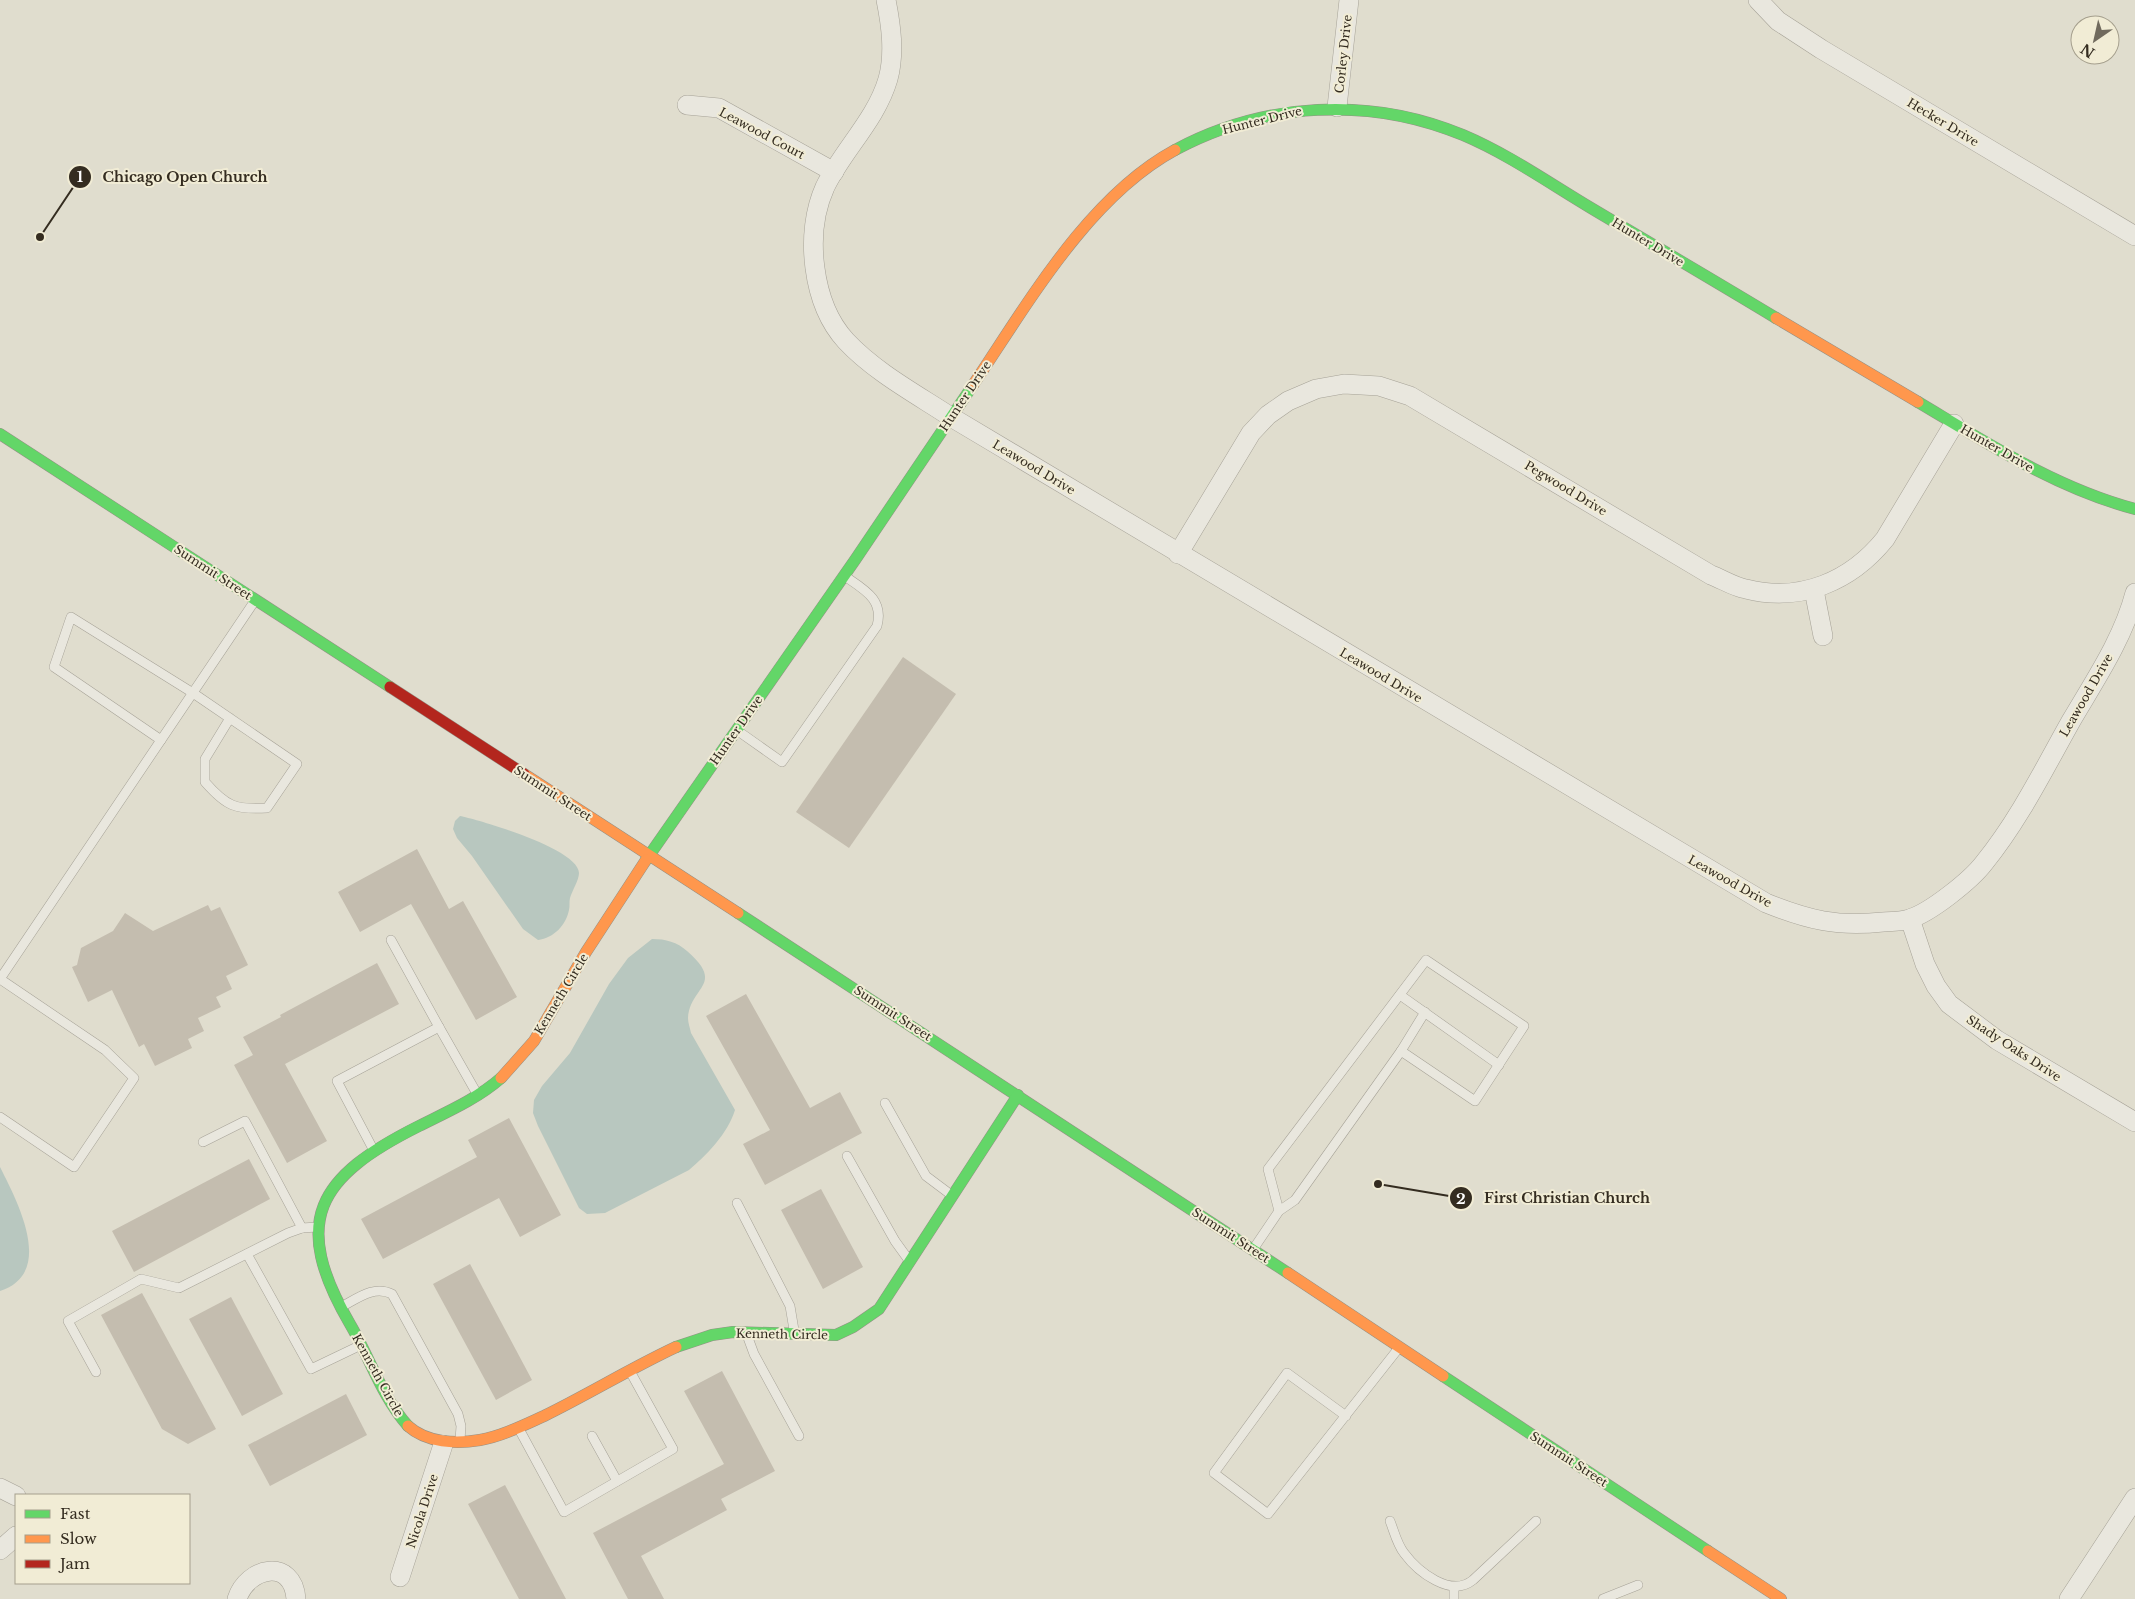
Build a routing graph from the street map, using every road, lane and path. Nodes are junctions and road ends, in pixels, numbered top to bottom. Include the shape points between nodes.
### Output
1 (886, 0) edge
2 (1349, 0) edge
3 (1758, 0) edge
4 (687, 105) dead end
5 (1338, 107) junction
6 (834, 172) junction
7 (2135, 236) edge
8 (950, 417) junction
9 (1954, 424) junction
10 (0, 434) edge
11 (2135, 508) edge
12 (1178, 554) junction
13 (845, 576) junction
14 (1814, 590) junction
15 (2135, 593) edge
16 (256, 600) junction
17 (1823, 636) dead end
18 (193, 694) junction
19 (230, 718) junction
20 (736, 730) junction
21 (161, 740) junction
22 (649, 855) junction
23 (1910, 919) junction
24 (391, 940) dead end
25 (1400, 994) junction
26 (1425, 1012) junction
27 (439, 1027) junction
28 (1401, 1051) junction
29 (1499, 1065) junction
30 (478, 1094) junction
31 (1018, 1095) junction
32 (885, 1103) dead end
33 (0, 1117) edge
34 (2133, 1117) edge
35 (203, 1142) dead end
36 (374, 1151) junction
37 (847, 1156) dead end
38 (953, 1195) junction
39 (737, 1203) dead end
40 (1279, 1211) junction
41 (317, 1227) junction
42 (302, 1228) junction
43 (1253, 1250) junction
44 (248, 1254) junction
45 (910, 1261) junction
46 (341, 1307) junction
47 (746, 1333) junction
48 (794, 1333) junction
49 (362, 1344) junction
50 (1400, 1347) junction
51 (628, 1369) junction
52 (96, 1372) dead end
53 (1346, 1416) junction
54 (518, 1429) junction
55 (592, 1436) dead end
56 (799, 1436) dead end
57 (451, 1444) junction
58 (617, 1481) junction
59 (0, 1488) edge
60 (15, 1496) edge
61 (2135, 1498) edge
62 (1390, 1521) dead end
63 (1536, 1521) dead end
64 (15, 1537) edge
65 (0, 1550) edge
66 (400, 1577) dead end
67 (1638, 1585) dead end
68 (1454, 1588) junction
69 (237, 1599) edge
70 (296, 1599) edge
71 (1454, 1599) edge
72 (1603, 1599) edge
73 (1781, 1599) edge
74 (2069, 1599) edge

1 - 6 street, Leawood Drive via 892,50 888,78 867,124
2 - 5 street, Corley Drive
3 - 7 street, Hecker Drive via 1778,21 1821,49
4 - 6 street, Leawood Court via 719,108
5 - 8 street, Hunter Drive via 1294,110 1232,125 1190,142 1134,177 1090,217
5 - 9 street, Hunter Drive via 1415,118 1462,134
6 - 8 street, Leawood Drive via 825,189 815,227 813,255 817,282 828,313 846,341 875,366
8 - 12 street, Leawood Drive
8 - 13 street, Hunter Drive
9 - 11 street, Hunter Drive via 2056,482 2104,502
9 - 14 street, Pegwood Drive via 1872,556 1850,572
10 - 16 street, Summit Street
12 - 14 street, Pegwood Drive via 1251,433 1268,415 1288,401 1316,389 1362,384 1410,396 1711,574 1746,590 1779,593
12 - 23 street, Leawood Drive via 1766,903 1801,917 1833,924 1859,925
13 - 20 street, Hunter Drive
13 - 20 lane via 870,594 877,604 880,616 877,626 782,762
14 - 17 street
15 - 23 street, Leawood Drive via 2121,633 2034,787 1985,862 1968,881
16 - 18 lane
16 - 22 street, Summit Street
18 - 19 lane
18 - 21 lane
18 - 21 lane via 71,617 54,667
19 - 19 lane via 205,759 205,782 222,802 247,810 267,808 297,764
20 - 22 street, Hunter Drive
21 - 33 lane via 0,979 105,1050 134,1078 74,1167
22 - 30 street, Kenneth Circle via 579,962 528,1050 496,1082
22 - 31 street, Summit Street
23 - 34 street, Shady Oaks Drive via 1925,964 1949,1004 1997,1040
24 - 27 lane
25 - 26 lane
25 - 29 lane via 1426,960 1524,1026
25 - 40 lane via 1268,1169
26 - 28 lane
26 - 29 lane
27 - 30 lane
27 - 36 lane via 337,1081
28 - 29 lane via 1475,1101
28 - 40 lane via 1296,1200
30 - 36 street, Kenneth Circle
31 - 38 street, Kenneth Circle
31 - 43 street, Summit Street
32 - 38 lane via 926,1176
35 - 42 lane via 245,1121
36 - 41 street, Kenneth Circle via 351,1167 336,1184 324,1204
37 - 45 lane via 894,1241
38 - 45 street, Kenneth Circle
39 - 48 lane via 790,1306
40 - 43 lane
41 - 42 lane
41 - 46 street, Kenneth Circle via 319,1256
42 - 44 lane
43 - 50 street, Summit Street
44 - 49 lane via 312,1369
44 - 52 lane via 179,1288 141,1279 68,1320
45 - 48 street, Kenneth Circle via 878,1310 852,1328 827,1338
46 - 49 street, Kenneth Circle
46 - 57 lane via 372,1291 382,1289 392,1294 458,1414 461,1426
47 - 48 street, Kenneth Circle
47 - 51 street, Kenneth Circle via 714,1334 674,1346
47 - 56 lane
49 - 57 street, Kenneth Circle via 409,1429
50 - 53 lane
50 - 73 street, Summit Street
51 - 54 street, Kenneth Circle
51 - 58 lane via 673,1450
53 - 53 lane via 1268,1514 1214,1473 1287,1373
54 - 57 street, Kenneth Circle via 478,1442
54 - 58 lane via 564,1512
55 - 58 lane
57 - 66 street, Nicola Drive
59 - 60 street
61 - 74 street
62 - 68 lane via 1403,1553 1425,1572
63 - 68 lane via 1473,1580
64 - 65 street
67 - 72 lane
68 - 71 lane
69 - 70 street via 253,1577 278,1571 287,1575 295,1586

